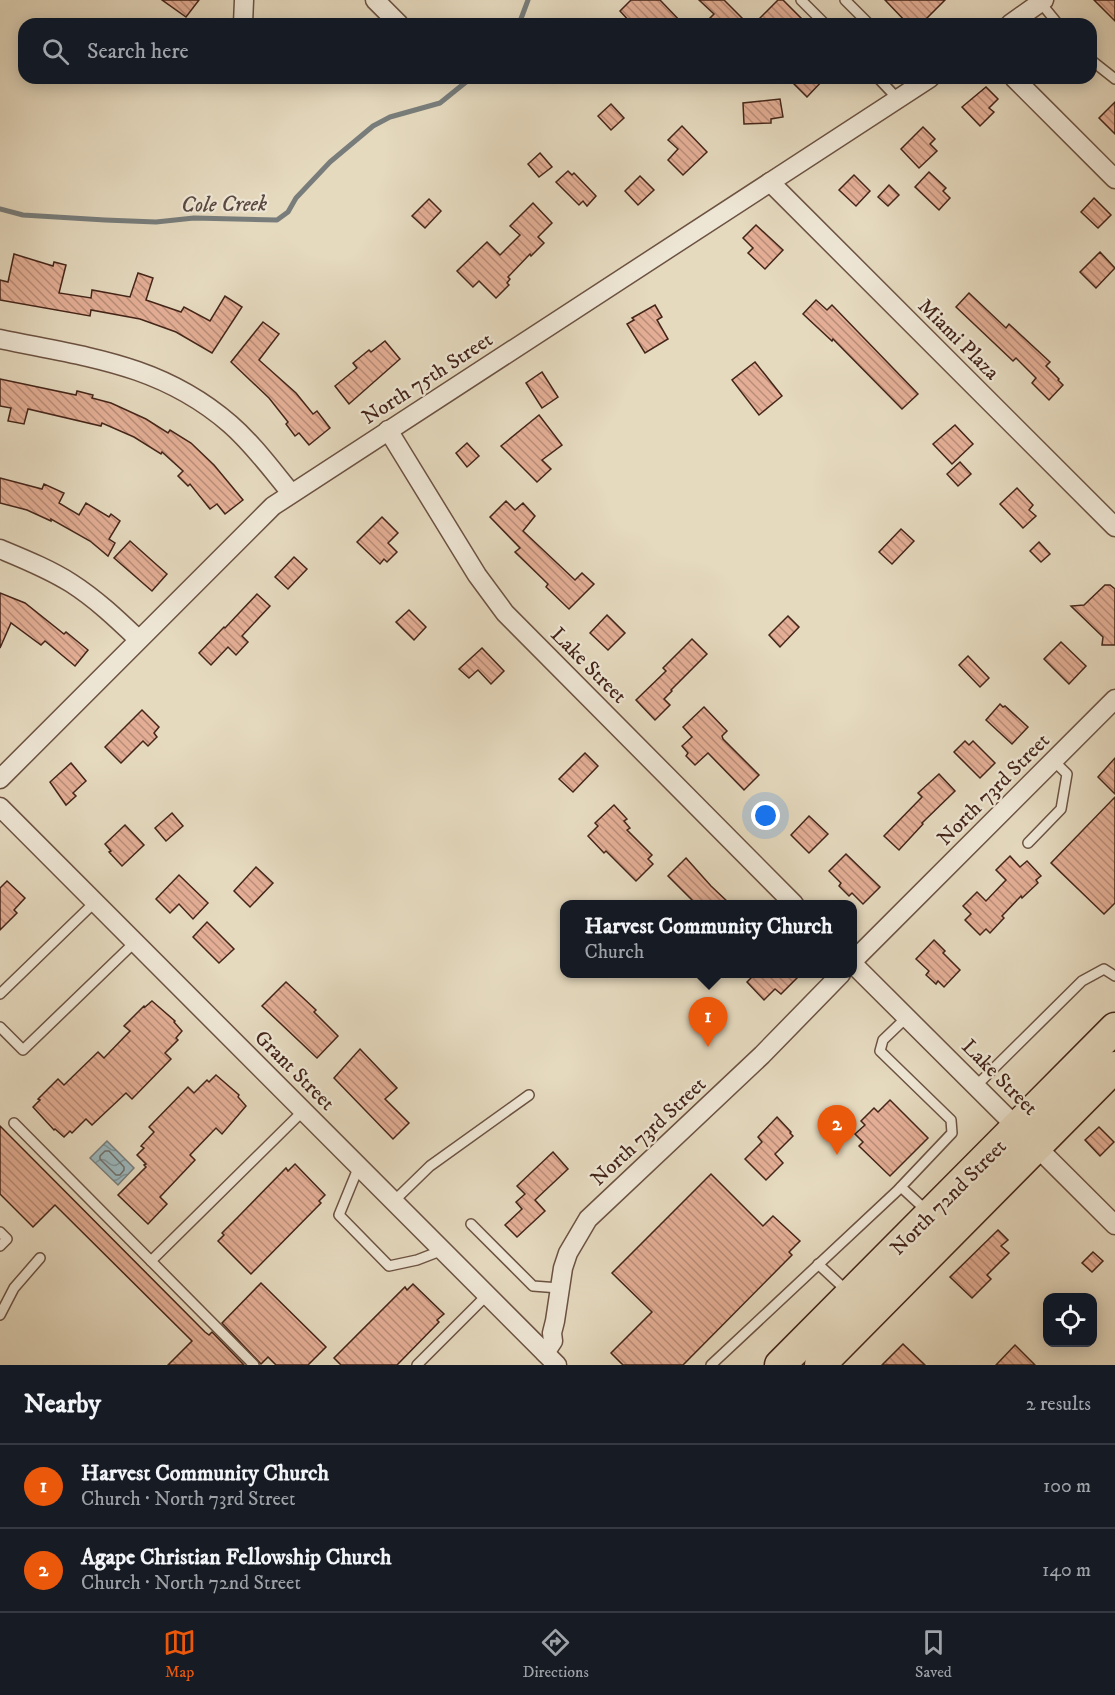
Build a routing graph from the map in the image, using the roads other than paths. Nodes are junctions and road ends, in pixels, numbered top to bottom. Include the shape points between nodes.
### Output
1 (244, 0) edge
2 (375, 0) edge
3 (801, 0) edge
4 (845, 0) edge
5 (1042, 1) edge
6 (243, 18) edge
7 (393, 18) edge
8 (819, 18) edge
9 (863, 18) edge
10 (1018, 18) edge
11 (1054, 18) edge
12 (1097, 65) edge
13 (1115, 80) edge
14 (884, 84) edge
15 (919, 84) edge
16 (1020, 84) edge
17 (898, 99) junction
18 (1112, 172) edge
19 (770, 182) junction
20 (0, 339) edge
21 (388, 430) junction
22 (291, 493) junction
23 (1115, 527) edge
24 (0, 549) edge
25 (138, 639) junction
26 (1115, 699) edge
27 (1053, 761) junction
28 (0, 780) edge
29 (0, 807) edge
30 (1028, 843) dead end
31 (791, 900) edge
32 (95, 902) junction
33 (135, 942) junction
34 (857, 957) edge
35 (857, 967) edge
36 (1115, 976) edge
37 (836, 978) edge
38 (0, 994) edge
39 (907, 1017) junction
40 (0, 1027) edge
41 (1115, 1028) edge
42 (1115, 1067) edge
43 (976, 1086) junction
44 (528, 1095) dead end
45 (303, 1111) junction
46 (14, 1123) dead end
47 (1027, 1136) junction
48 (359, 1166) junction
49 (901, 1187) junction
50 (394, 1201) junction
51 (931, 1214) junction
52 (471, 1224) dead end
53 (1115, 1225) edge
54 (0, 1232) edge
55 (0, 1246) edge
56 (443, 1250) junction
57 (40, 1258) dead end
58 (151, 1261) junction
59 (818, 1264) junction
60 (559, 1288) junction
61 (487, 1295) junction
62 (850, 1295) junction
63 (0, 1315) edge
64 (551, 1359) edge
65 (254, 1365) edge
66 (417, 1365) edge
67 (711, 1365) edge
68 (780, 1365) edge
69 (820, 1365) edge

1 - 6 street
2 - 7 street
3 - 8 lane
4 - 9 lane
5 - 10 street
5 - 11 lane
12 - 13 lane
14 - 17 lane
15 - 17 street, North 75th Street
16 - 18 street
17 - 19 street, North 75th Street
19 - 21 street, North 75th Street
19 - 23 street, Miami Plaza
20 - 22 street via 119,364 183,390 247,440
21 - 22 street, North 75th Street
21 - 31 street, Lake Street via 477,575 505,613
22 - 25 street, North 75th Street via 256,521
24 - 25 street via 71,583 102,605
25 - 28 street, North 75th Street
26 - 27 street, North 73rd Street
27 - 30 lane via 1067,774 1060,809
27 - 34 street, North 73rd Street
29 - 32 street, Grant Street
32 - 33 street, Grant Street
32 - 38 lane
33 - 40 lane via 23,1050
33 - 45 street, Grant Street
35 - 39 street, Lake Street
36 - 43 lane via 1104,969 1082,981
37 - 60 street, North 73rd Street via 762,1055 588,1219 568,1253
39 - 43 street, Lake Street
39 - 49 lane via 883,1040 880,1051 951,1120 952,1133
41 - 47 main road, North 72nd Street
42 - 47 main road, North 72nd Street
43 - 47 street, Lake Street
44 - 50 lane via 430,1166
45 - 48 street, Grant Street
45 - 58 lane
46 - 58 lane
47 - 51 main road, North 72nd Street
47 - 53 street, Lake Street
47 - 69 main road, North 72nd Street
48 - 50 street, Grant Street
48 - 56 lane via 339,1215 389,1266
49 - 51 lane
49 - 59 lane
50 - 56 street, Grant Street
51 - 62 main road, North 72nd Street
52 - 60 lane via 533,1286
54 - 55 lane via 7,1239
56 - 61 street, Grant Street
57 - 63 lane via 14,1288
58 - 65 lane
59 - 62 lane
59 - 67 lane
60 - 64 street, North 73rd Street
61 - 64 street, Grant Street
61 - 66 lane
62 - 68 main road, North 72nd Street

